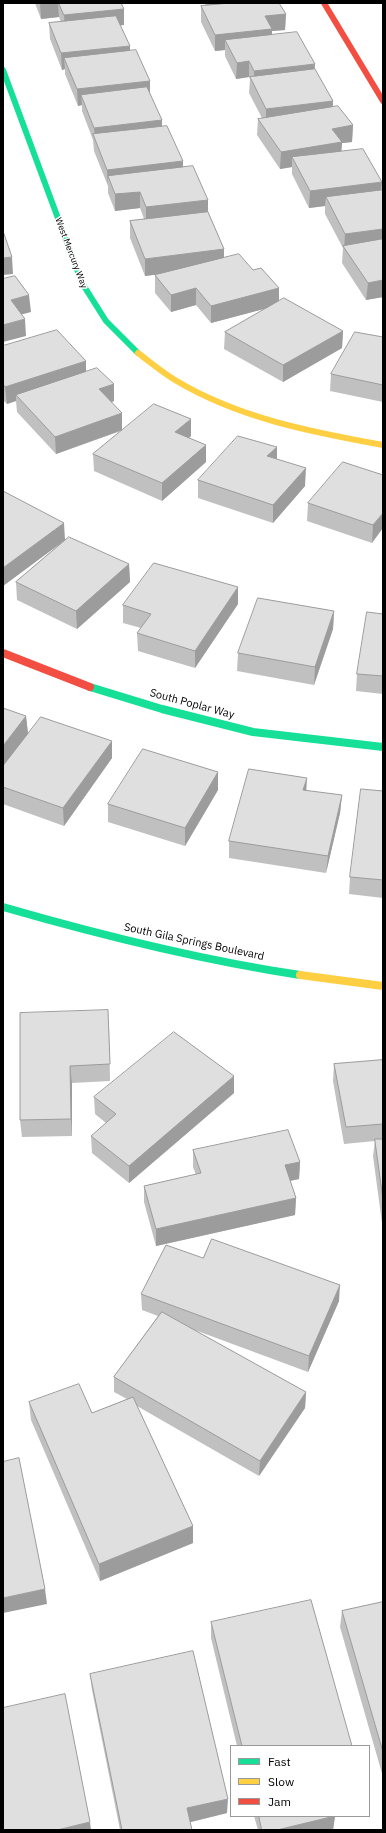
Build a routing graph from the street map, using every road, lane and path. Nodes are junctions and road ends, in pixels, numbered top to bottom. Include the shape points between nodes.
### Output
1 (324, 3) edge
2 (3, 70) edge
3 (383, 101) edge
4 (383, 445) edge
5 (3, 653) edge
6 (383, 747) edge
7 (3, 907) edge
8 (383, 986) edge

1 - 3 street
2 - 4 street, West Mercury Way via 76,270 87,295 104,321 134,350 177,381 228,405 291,427
5 - 6 street, South Poplar Way via 87,686 162,709 253,732
7 - 8 street, South Gila Springs Boulevard via 76,928 260,969

